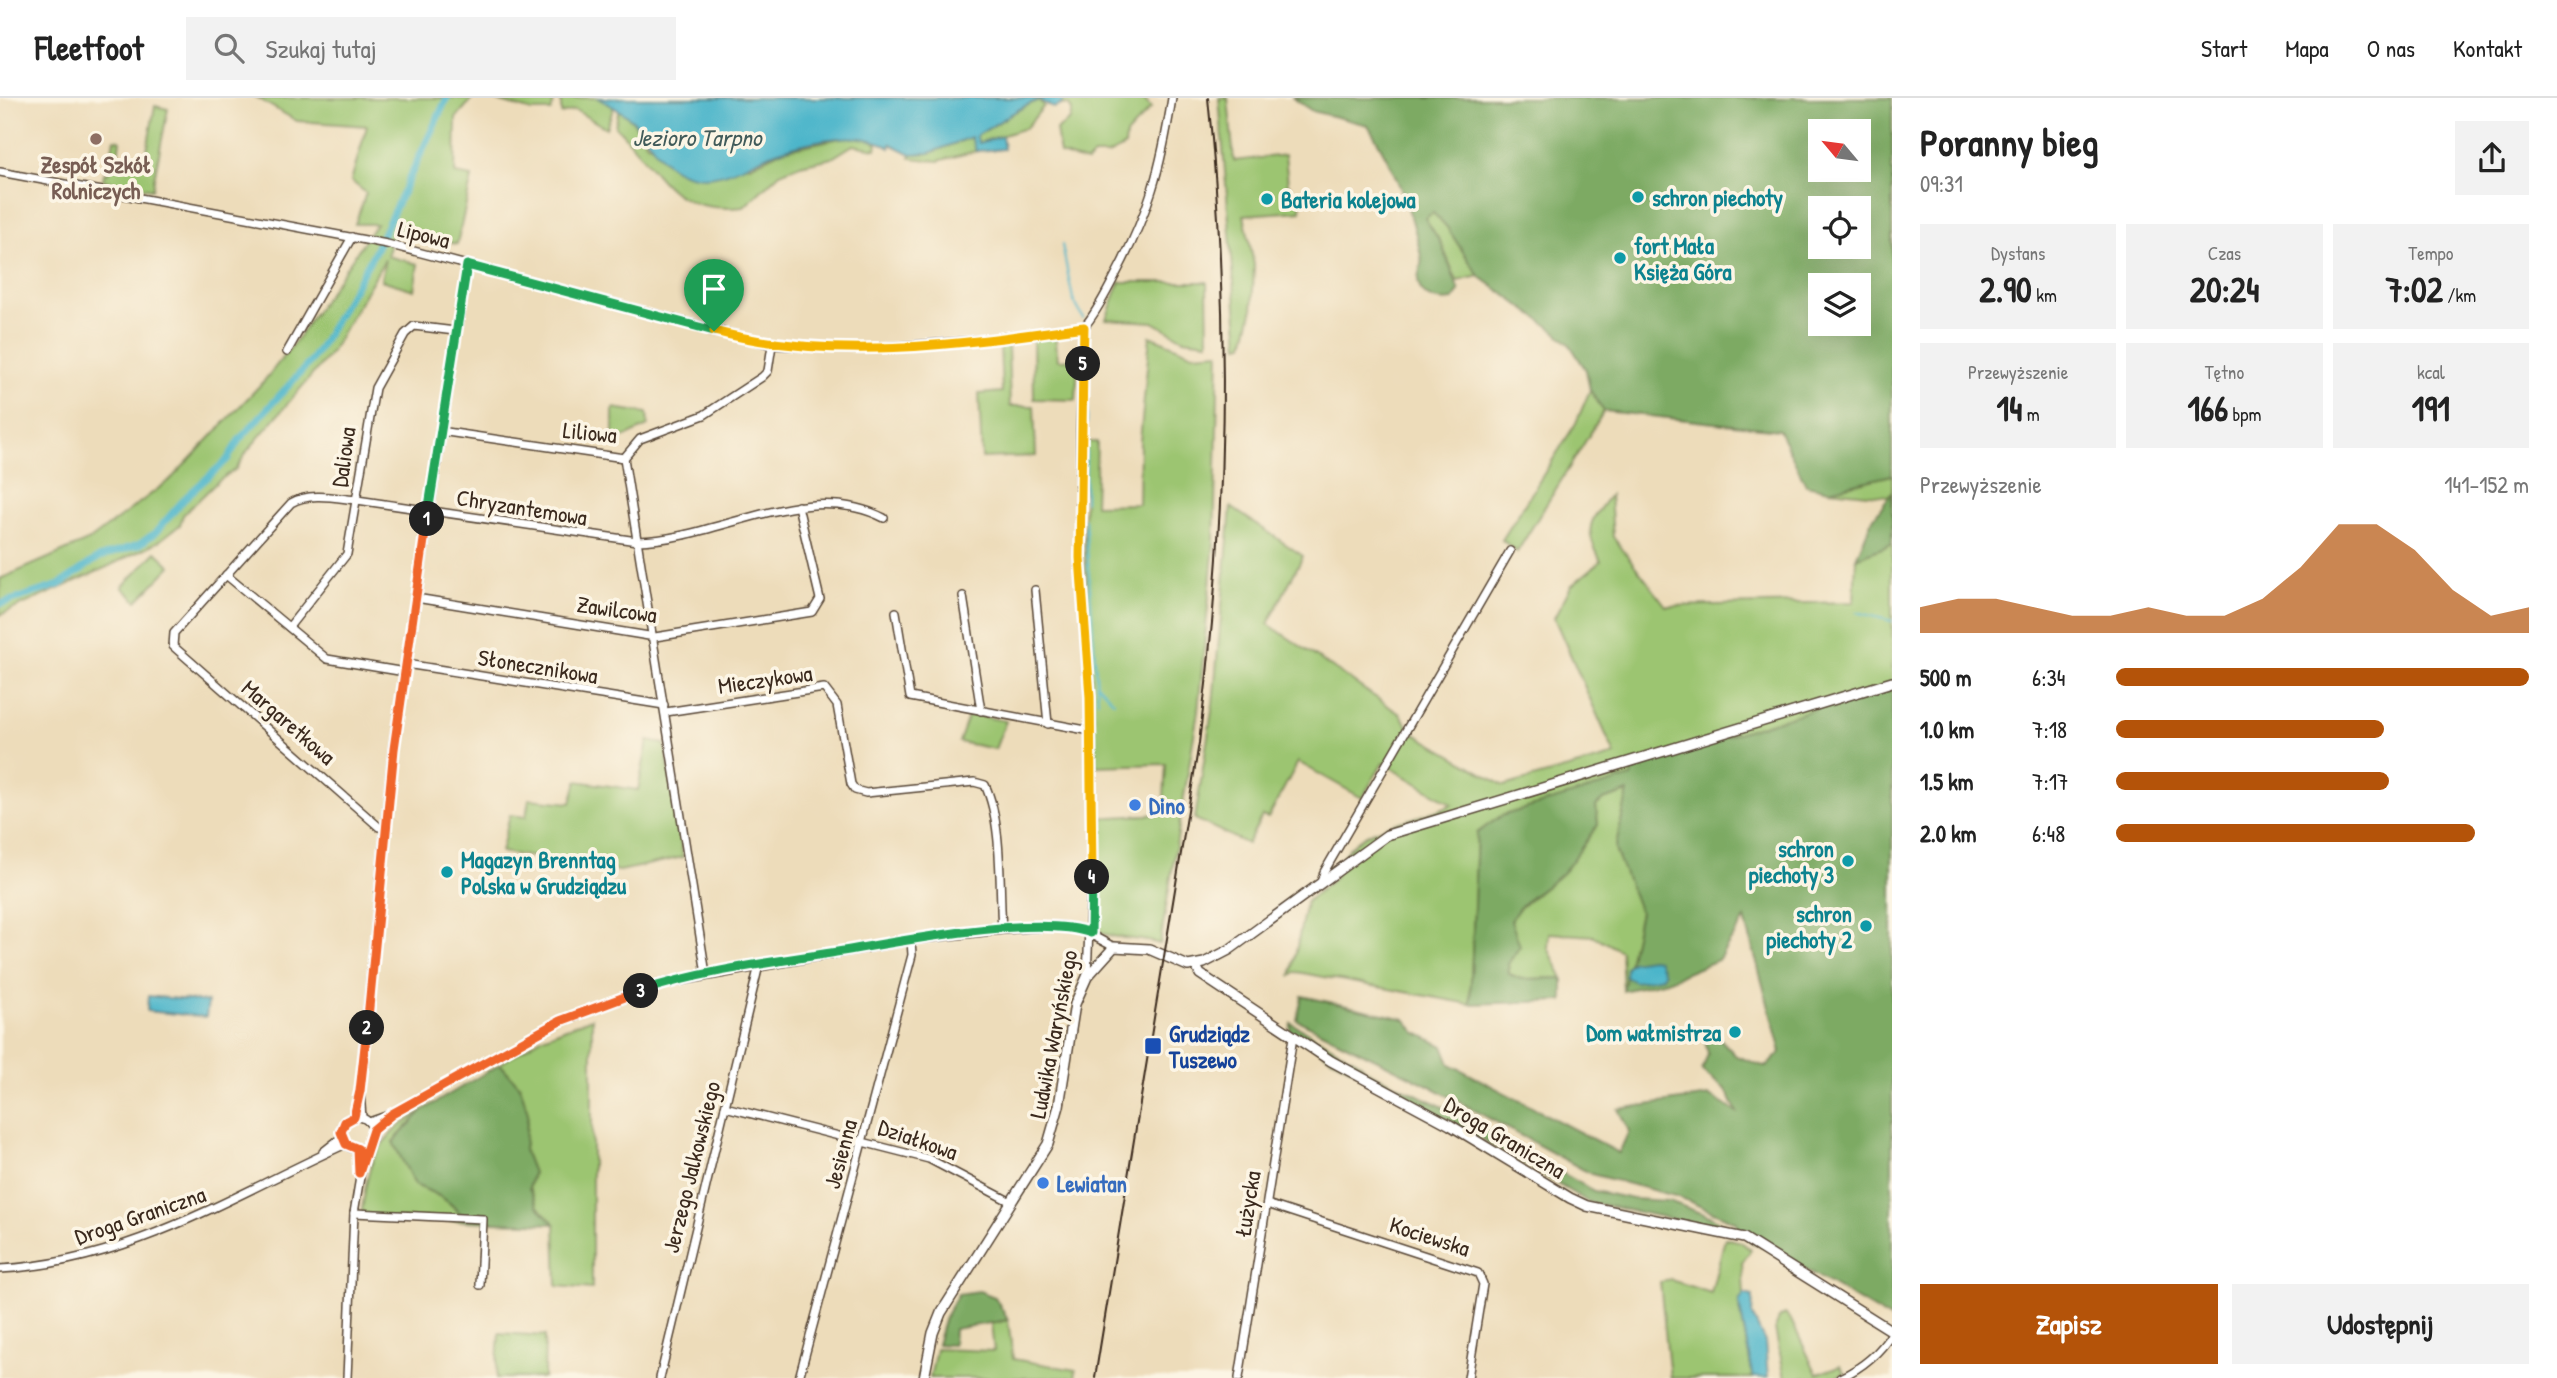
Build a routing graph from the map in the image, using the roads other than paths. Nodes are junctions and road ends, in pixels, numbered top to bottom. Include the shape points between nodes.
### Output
1 (1172, 98) edge
2 (0, 172) edge
3 (352, 237) junction
4 (467, 265) junction
5 (1084, 327) junction
6 (455, 331) junction
7 (772, 345) junction
8 (287, 352) dead end
9 (440, 431) junction
10 (624, 458) junction
11 (356, 500) junction
12 (798, 506) junction
13 (428, 512) junction
14 (884, 518) dead end
15 (637, 541) junction
16 (1510, 551) dead end
17 (226, 575) junction
18 (1035, 590) dead end
19 (963, 596) dead end
20 (416, 598) junction
21 (896, 612) dead end
22 (289, 627) junction
23 (654, 637) junction
24 (171, 640) joint
25 (405, 668) junction
26 (1892, 682) edge
27 (665, 708) junction
28 (981, 711) junction
29 (1048, 724) junction
30 (1091, 731) junction
31 (386, 828) junction
32 (1321, 883) junction
33 (1002, 930) junction
34 (1091, 933) junction
35 (911, 940) junction
36 (1114, 947) junction
37 (760, 965) junction
38 (1196, 966) junction
39 (706, 974) junction
40 (1087, 977) junction
41 (1293, 1037) junction
42 (726, 1107) junction
43 (365, 1122) junction
44 (344, 1141) junction
45 (864, 1141) junction
46 (361, 1148) junction
47 (1011, 1202) junction
48 (1267, 1203) junction
49 (354, 1213) junction
50 (0, 1269) edge
51 (480, 1285) dead end
52 (1892, 1332) edge
53 (346, 1378) edge
54 (660, 1378) edge
55 (799, 1378) edge
56 (924, 1378) edge
57 (1239, 1378) edge
58 (1468, 1378) edge
59 (1840, 1378) edge

1 - 5 street via 1162,163 1145,214
2 - 3 street, Lipowa
3 - 4 street, Lipowa
3 - 8 street
4 - 6 street
4 - 7 street, Lipowa
5 - 7 street, Lipowa via 884,347
5 - 30 street, Ludwika Waryńskiego via 1080,558
6 - 9 street
6 - 11 street, Daliowa via 414,326 405,334 375,387
7 - 10 street, Liliowa via 768,371 762,377 704,415 640,439
9 - 10 street, Liliowa
9 - 13 street
10 - 15 street
11 - 13 street, Chryzantemowa
11 - 17 street, Chryzantemowa via 300,498 282,511
11 - 22 street, Daliowa via 342,564
12 - 14 street, Chryzantemowa via 820,503
12 - 15 street, Chryzantemowa via 679,537
12 - 23 street, Zawilcowa via 820,599 812,612
13 - 15 street, Chryzantemowa
13 - 20 street
15 - 23 street
16 - 32 street via 1330,860
17 - 22 street, Słonecznikowa
17 - 24 street, Chryzantemowa
18 - 29 street
19 - 28 street
20 - 23 street, Zawilcowa
20 - 25 street
21 - 28 street via 910,697
22 - 25 street, Słonecznikowa via 327,659
23 - 27 street
24 - 31 street, Margaretkowa via 224,692 379,827
25 - 27 street, Słonecznikowa
25 - 31 street
26 - 32 street via 1413,825 1387,835
27 - 33 street, Mieczykowa via 824,688 837,705 855,790 985,785 995,824
27 - 39 street
28 - 29 street
29 - 30 street
30 - 34 street, Ludwika Waryńskiego
31 - 43 street via 360,1091
32 - 38 street via 1228,950
33 - 34 street, Droga Graniczna via 1059,926
33 - 35 street, Droga Graniczna
34 - 36 street, Droga Graniczna
34 - 40 street, Ludwika Waryńskiego
35 - 37 street, Droga Graniczna
35 - 45 street, Jesienna via 912,955
36 - 38 street, Droga Graniczna via 1149,949 1182,965
36 - 40 street
37 - 39 street, Droga Graniczna
37 - 42 street, Jerzego Jalkowskiego
38 - 41 street, Droga Graniczna via 1200,974
39 - 43 street, Droga Graniczna via 663,984 560,1021 392,1114
40 - 47 street, Ludwika Waryńskiego via 1071,1022 1054,1128
41 - 48 street, Łużycka
41 - 52 street, Droga Graniczna via 1570,1198 1587,1206 1744,1238
42 - 45 street, Działkowa
42 - 54 street, Jerzego Jalkowskiego
43 - 44 street via 342,1127
43 - 46 street via 372,1140
44 - 46 street
44 - 50 street, Droga Graniczna via 171,1229 76,1258
45 - 47 street, Działkowa via 939,1163
45 - 55 street, Jesienna
46 - 49 street
47 - 56 street, Ludwika Waryńskiego via 941,1313
48 - 57 street, Łużycka
48 - 58 street, Kociewska via 1478,1273 1483,1284
49 - 51 street via 483,1219
49 - 53 street
52 - 59 street via 1866,1363

